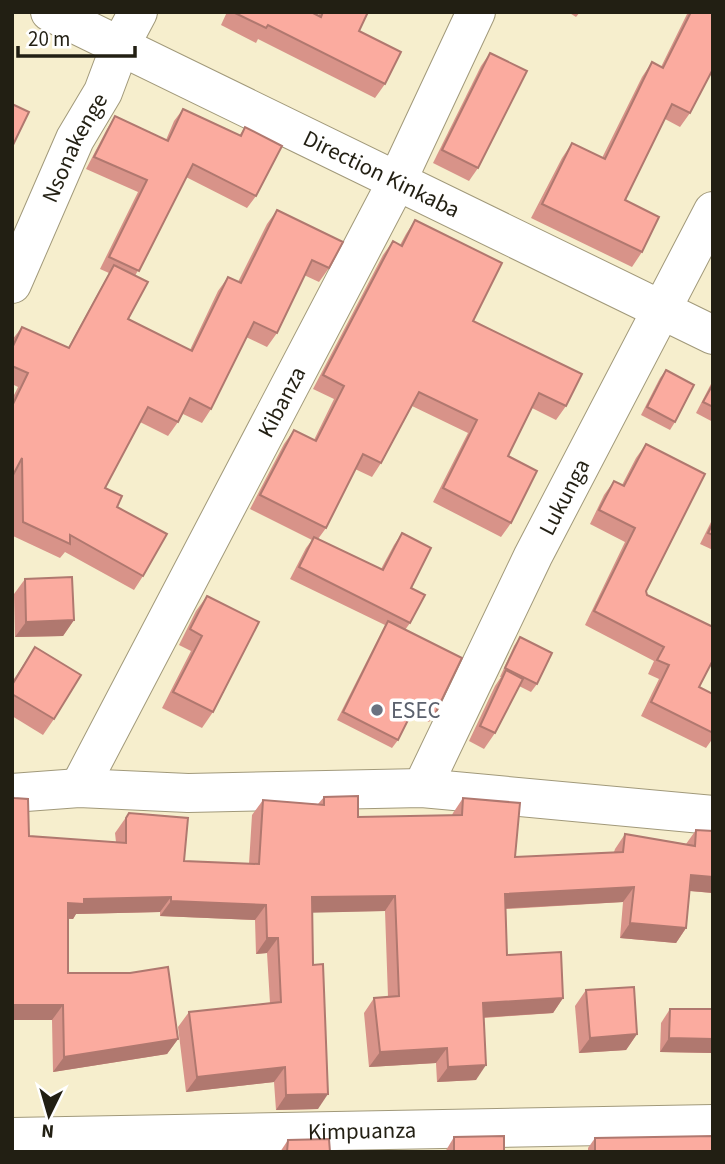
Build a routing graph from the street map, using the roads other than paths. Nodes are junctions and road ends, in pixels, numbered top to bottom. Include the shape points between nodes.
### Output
1 (50, 12) edge
2 (476, 12) edge
3 (129, 28) edge
4 (396, 183) junction
5 (713, 211) edge
6 (12, 284) edge
7 (662, 313) junction
8 (713, 335) edge
9 (79, 788) junction
10 (422, 788) junction
11 (12, 793) edge
12 (713, 815) edge
13 (713, 1124) edge
14 (12, 1137) edge

1 - 3 street, Direction Kinkaba
2 - 4 street, Kibanza
3 - 4 street, Direction Kinkaba
3 - 6 street, Nsonakenge
4 - 7 street, Direction Kinkaba
4 - 9 street, Kibanza
5 - 7 street, Lukunga
7 - 8 street, Direction Kinkaba
7 - 10 street, Lukunga via 533,556
9 - 10 street via 188,793
9 - 11 street
10 - 12 street
13 - 14 street, Kimpuanza

